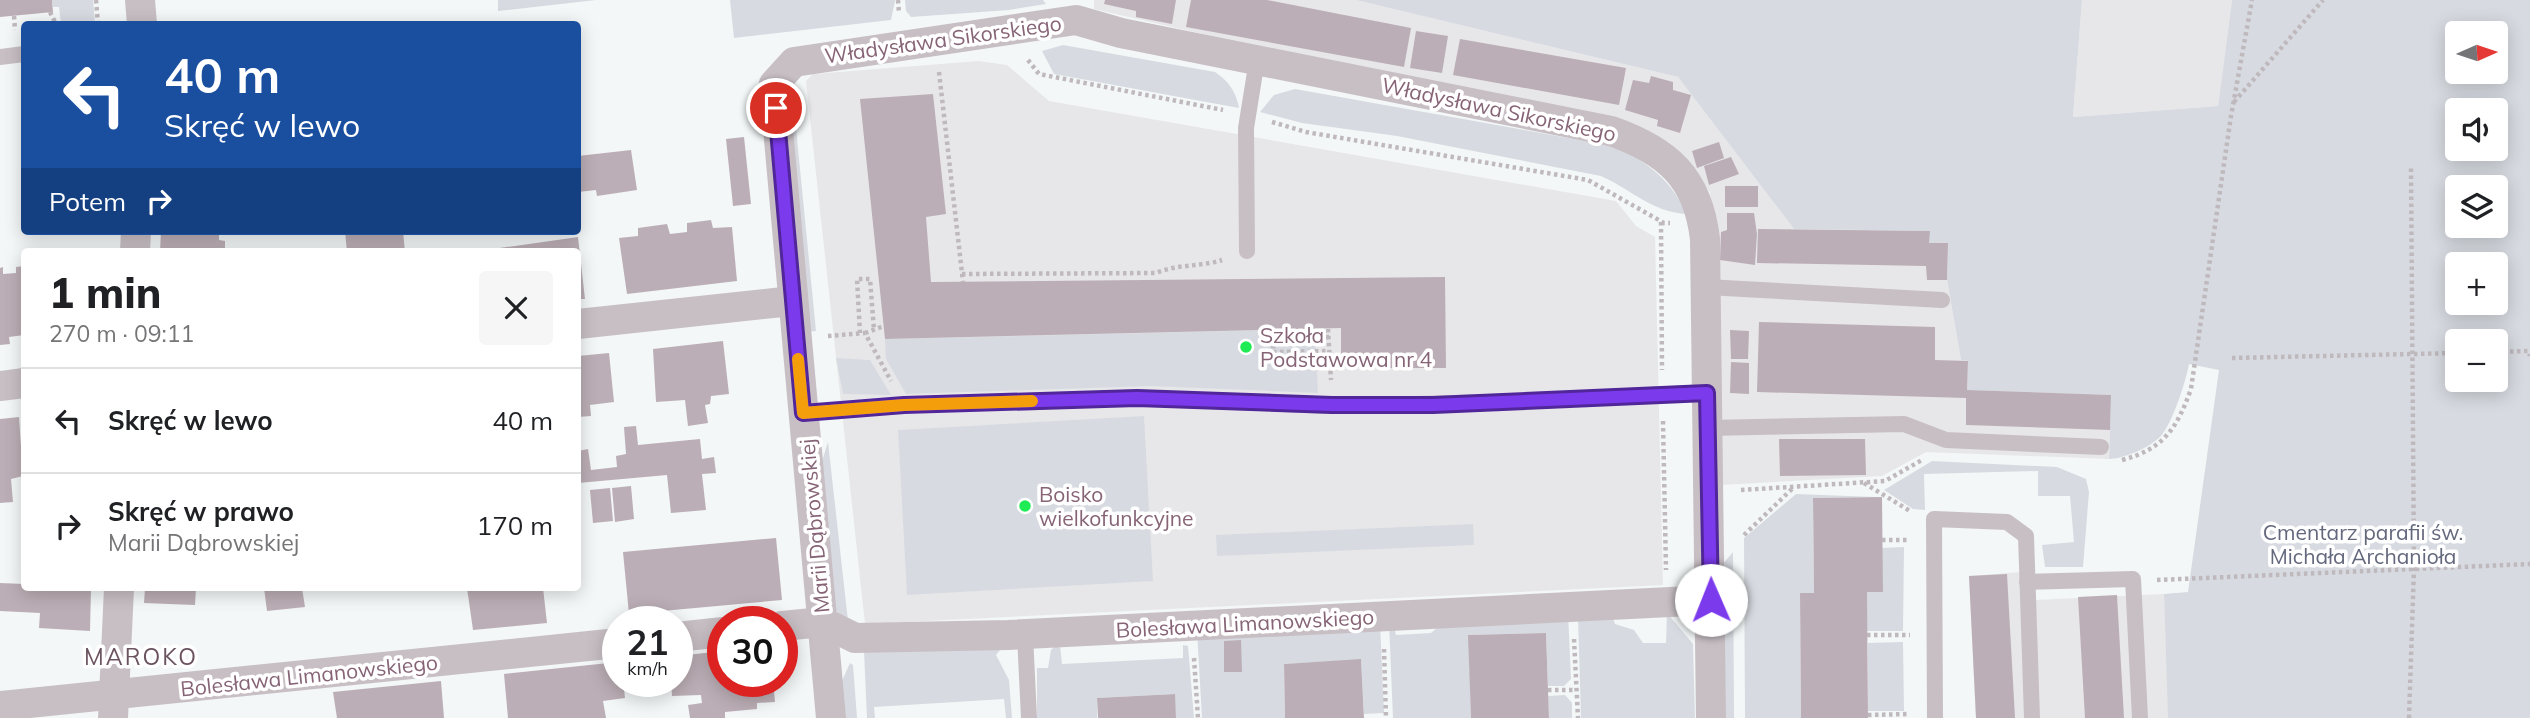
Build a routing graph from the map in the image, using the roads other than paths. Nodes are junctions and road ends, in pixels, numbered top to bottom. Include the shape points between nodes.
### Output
1 (140, 0) edge
2 (1077, 10) edge
3 (142, 21) edge
4 (21, 54) edge
5 (0, 57) edge
6 (1257, 60) junction
7 (774, 83) joint
8 (1247, 251) road end
9 (1706, 288) junction
10 (1942, 300) dead end
11 (792, 301) junction
12 (581, 324) edge
13 (21, 383) edge
14 (0, 386) edge
15 (1707, 393) junction
16 (803, 413) junction
17 (1708, 428) junction
18 (2101, 447) dead end
19 (2027, 582) junction
20 (1711, 589) junction
21 (119, 591) edge
22 (823, 622) junction
23 (798, 624) edge
24 (1024, 635) junction
25 (602, 645) edge
26 (0, 706) edge
27 (113, 706) edge
28 (831, 718) edge
29 (1029, 718) edge
30 (1711, 718) edge
31 (1935, 718) edge
32 (2032, 718) edge
33 (2140, 718) edge

1 - 3 street
2 - 6 street, Władysława Sikorskiego via 1121,33
2 - 7 street, Władysława Sikorskiego via 1004,29 794,62
4 - 5 lane
6 - 8 lane via 1248,115
6 - 9 street, Władysława Sikorskiego via 1611,131 1640,141 1667,159 1702,210
7 - 11 street, Marii Dąbrowskiej
9 - 10 lane
9 - 15 street, Władysława Sikorskiego
11 - 12 street
11 - 16 street, Marii Dąbrowskiej
13 - 14 street
15 - 16 lane via 1332,405 1137,398
15 - 17 street, Władysława Sikorskiego
16 - 22 street, Marii Dąbrowskiej
17 - 18 lane via 1904,424 1946,440
17 - 20 street, Władysława Sikorskiego
19 - 31 lane via 2026,536 2007,522 1934,519
19 - 32 lane
19 - 33 lane via 2133,580
20 - 24 street, Bolesława Limanowskiego via 1573,607
20 - 30 street, Władysława Sikorskiego
21 - 27 street
22 - 23 street
22 - 24 street, Bolesława Limanowskiego via 855,638
22 - 28 street, Marii Dąbrowskiej
24 - 29 lane
25 - 27 street, Bolesława Limanowskiego
26 - 27 street, Bolesława Limanowskiego

